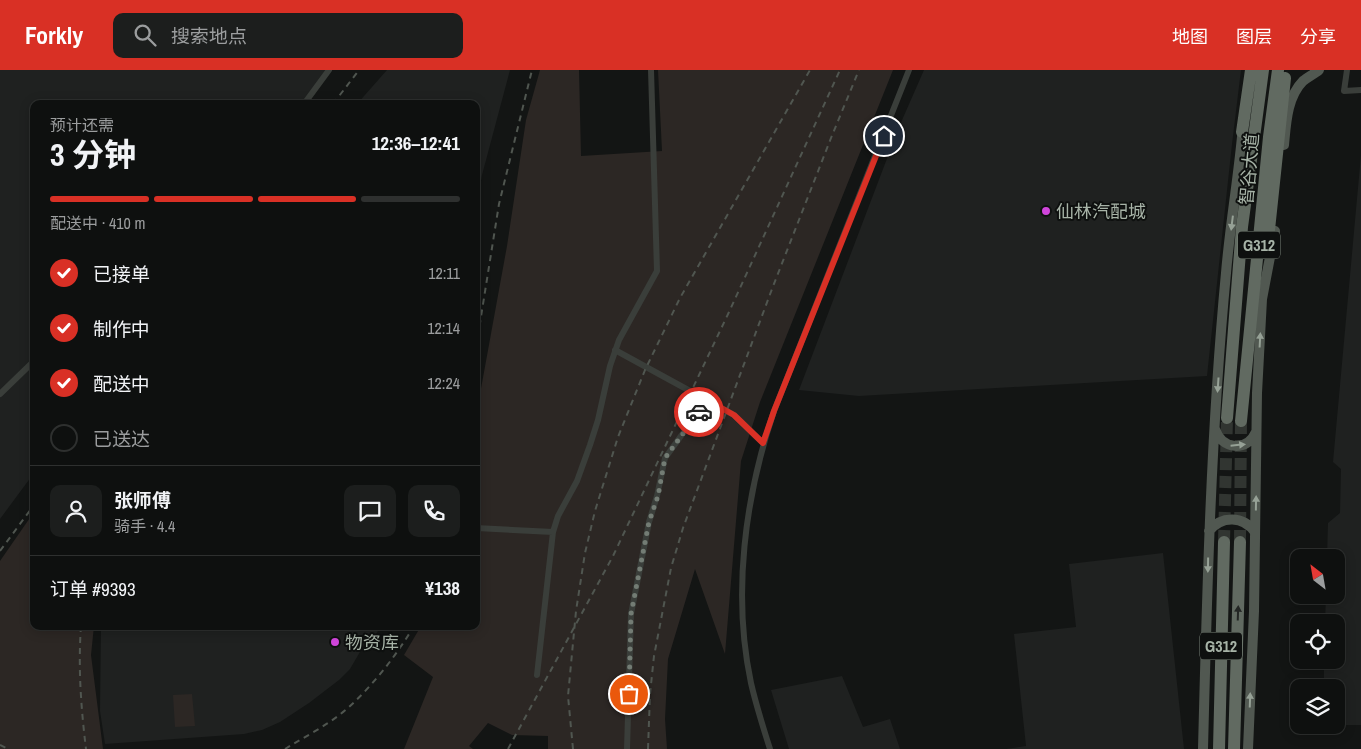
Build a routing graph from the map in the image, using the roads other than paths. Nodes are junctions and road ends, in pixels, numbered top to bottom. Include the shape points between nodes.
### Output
1 (329, 70) edge
2 (651, 70) edge
3 (909, 70) edge
4 (1247, 70) edge
5 (1251, 70) edge
6 (1263, 70) edge
7 (1278, 70) edge
8 (1286, 70) edge
9 (1320, 70) edge
10 (1347, 70) edge
11 (1361, 90) edge
12 (307, 100) edge
13 (1242, 132) junction
14 (1262, 299) junction
15 (615, 350) junction
16 (30, 365) edge
17 (0, 394) edge
18 (707, 400) junction
19 (1227, 418) tunnel mouth
20 (1242, 421) tunnel mouth
21 (1257, 422) junction
22 (1215, 426) junction
23 (763, 443) junction
24 (480, 528) edge
25 (1209, 531) junction
26 (553, 532) junction
27 (1255, 532) junction
28 (1224, 542) tunnel mouth
29 (1240, 542) tunnel mouth
30 (537, 675) dead end
31 (626, 749) edge
32 (770, 749) edge
33 (1203, 749) edge
34 (1219, 749) edge
35 (1234, 749) edge
36 (1248, 749) edge

1 - 12 street
2 - 15 street via 658,271
3 - 23 street
4 - 13 main road
5 - 13 highway
6 - 19 highway, 智谷大道 / G312 via 1242,227
7 - 20 highway, 智谷大道 / G312
8 - 14 highway
9 - 14 main road via 1304,80 1290,104 1275,232
10 - 11 street via 1344,91
13 -> 22 main road via 1226,272
21 -> 14 main road
15 - 18 street
15 - 26 street via 590,446
16 - 17 street
18 - 23 street via 734,415
18 - 31 street via 665,458 649,522 631,614
22 -> 21 main road via 1223,442 1239,446 1253,438
27 -> 21 main road
22 - 25 main road
23 - 32 street via 746,528 741,596 751,684
24 - 26 street
25 - 27 main road via 1216,524 1232,519 1245,522
25 -> 33 main road
26 - 30 street
36 -> 27 main road
28 - 34 highway, G312
35 -> 29 highway, G312

